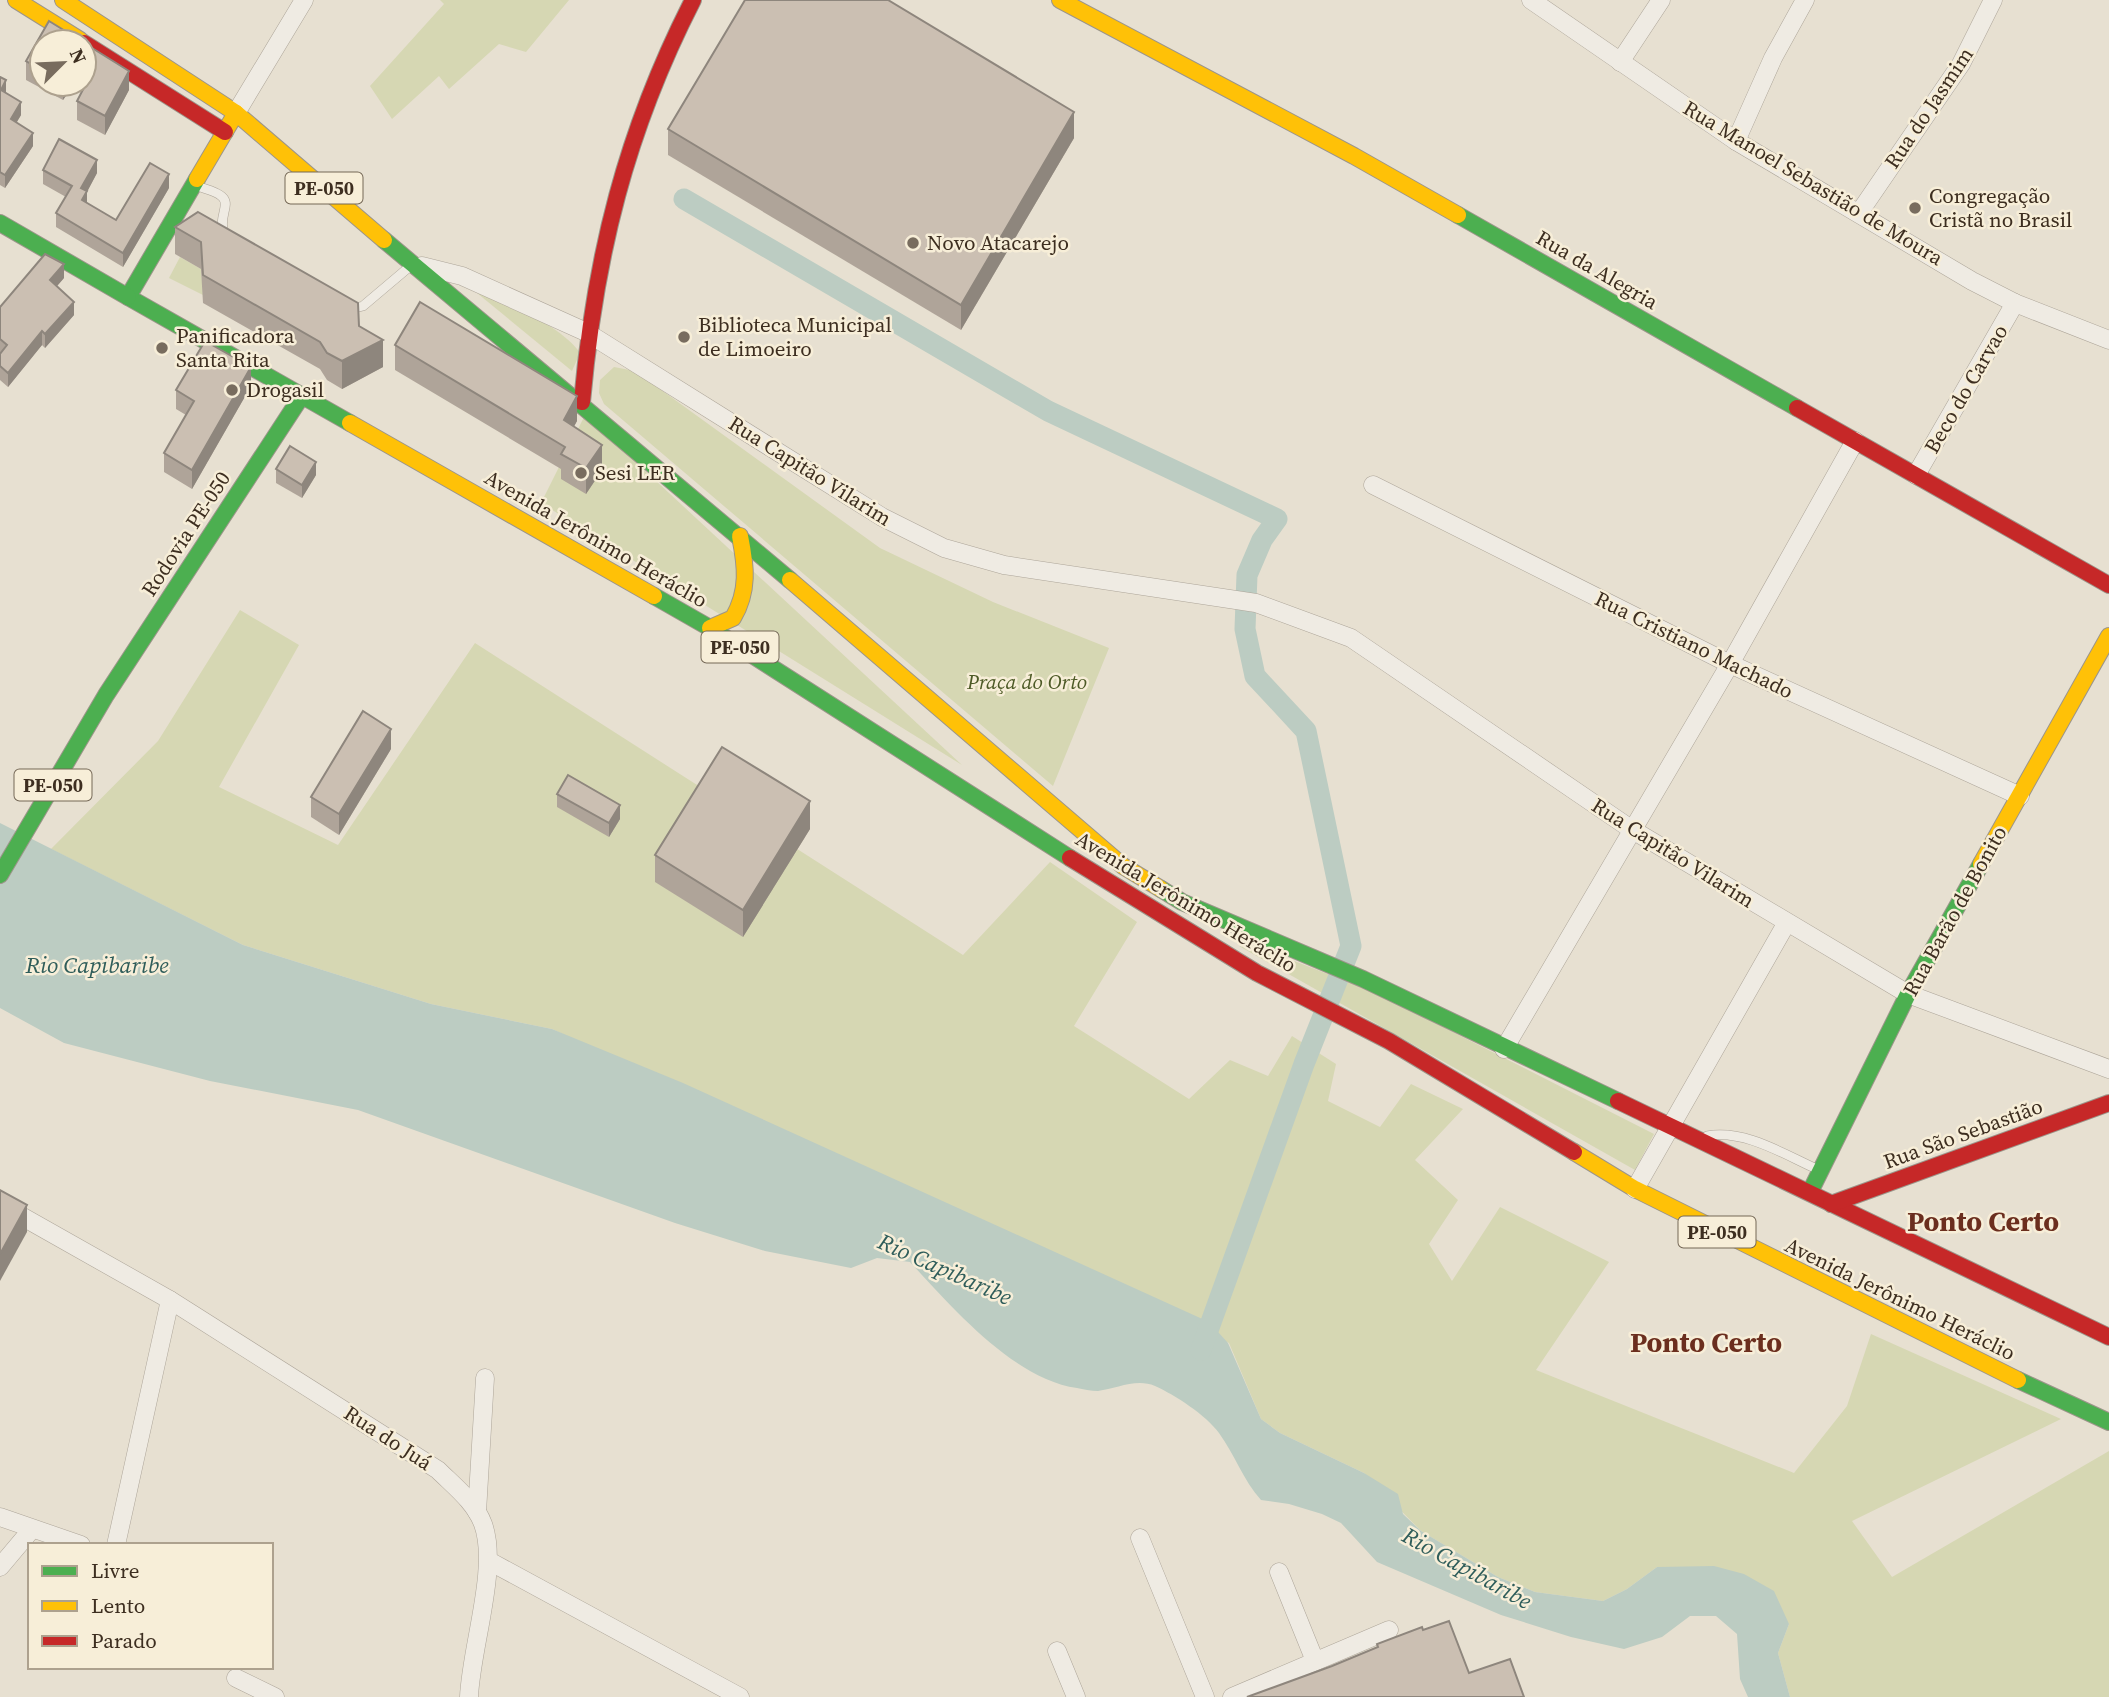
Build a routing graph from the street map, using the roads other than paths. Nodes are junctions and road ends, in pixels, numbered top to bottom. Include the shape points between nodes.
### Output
1 (16, 0) edge
2 (64, 0) edge
3 (304, 0) edge
4 (694, 0) edge
5 (1060, 0) edge
6 (1531, 0) edge
7 (1661, 0) edge
8 (1805, 0) edge
9 (1993, 0) edge
10 (60, 28) edge
11 (98, 52) edge
12 (1620, 62) junction
13 (236, 113) junction
14 (225, 132) junction
15 (1736, 141) junction
16 (193, 185) junction
17 (1859, 213) junction
18 (0, 223) edge
19 (237, 245) edge
20 (412, 264) junction
21 (128, 297) junction
22 (335, 303) edge
23 (2015, 303) junction
24 (586, 332) junction
25 (2109, 340) edge
26 (301, 397) junction
27 (582, 402) junction
28 (1855, 441) junction
29 (1916, 475) junction
30 (1373, 485) dead end
31 (740, 536) junction
32 (2109, 585) edge
33 (710, 628) junction
34 (2109, 636) edge
35 (1730, 664) junction
36 (2020, 796) junction
37 (1631, 829) junction
38 (0, 875) edge
39 (1786, 924) junction
40 (1908, 994) junction
41 (1504, 1049) junction
42 (2109, 1069) edge
43 (2109, 1103) edge
44 (1674, 1125) junction
45 (1699, 1137) junction
46 (1820, 1170) junction
47 (1635, 1189) junction
48 (1810, 1192) junction
49 (0, 1204) edge
50 (1831, 1204) junction
51 (170, 1300) junction
52 (2109, 1337) edge
53 (485, 1378) dead end
54 (2109, 1422) edge
55 (477, 1512) junction
56 (0, 1517) edge
57 (32, 1529) junction
58 (1140, 1538) dead end
59 (75, 1543) edge
60 (116, 1543) edge
61 (489, 1561) junction
62 (0, 1567) edge
63 (1279, 1572) dead end
64 (1389, 1630) dead end
65 (1057, 1651) dead end
66 (1315, 1661) junction
67 (237, 1673) edge
68 (232, 1697) edge
69 (275, 1697) edge
70 (469, 1697) edge
71 (740, 1697) edge
72 (1076, 1697) edge
73 (1205, 1697) edge
74 (1232, 1697) edge

1 - 10 main road
2 - 13 main road
3 - 13 street
4 - 24 main road via 650,85 632,134
5 - 28 main road, Rua da Alegria via 1354,156
6 - 12 street, Rua Manoel Sebastião de Moura
7 - 12 street
8 - 15 street
9 - 17 street, Rua do Jasmim via 1961,64
11 - 14 main road
12 - 15 street, Rua Manoel Sebastião de Moura
13 - 14 main road
13 - 20 main road, PE-050
14 - 16 main road
15 - 17 street, Rua Manoel Sebastião de Moura
16 - 19 lane via 225,199 223,233
16 - 21 main road
17 - 23 street, Rua Manoel Sebastião de Moura
18 - 21 main road
20 - 22 lane via 363,306 347,310
20 - 24 street, Rua Capitão Vilarim via 462,276
20 - 27 main road, Avenida Jerônimo Heráclio / PE-050
21 - 26 main road, PE-050
23 - 25 street, Rua Manoel Sebastião de Moura
23 - 29 street, Beco do Carvao
24 - 27 main road
24 - 37 street, Rua Capitão Vilarim via 882,517 944,548 1004,565 1256,603 1351,638
26 - 33 main road, Avenida Jerônimo Heráclio / PE-050
26 - 38 main road, Rodovia PE-050 / PE-050 via 106,695
27 - 31 main road, Avenida Jerônimo Heráclio / PE-050
28 - 29 main road, Rua da Alegria
28 - 35 street
29 - 32 main road, Rua da Alegria
30 - 35 street, Rua Cristiano Machado
31 - 33 main road via 746,593 733,618
31 - 41 main road, Avenida Jerônimo Heráclio / PE-050 via 1123,866 1182,902 1329,963
33 - 47 main road, Avenida Jerônimo Heráclio / PE-050 via 1165,919 1257,973 1339,1013
34 - 36 main road, Rua Barão de Bonito
35 - 36 street, Rua Cristiano Machado
35 - 37 street
36 - 40 main road, Rua Barão de Bonito
37 - 39 street, Rua Capitão Vilarim
37 - 41 street
39 - 40 street, Rua Capitão Vilarim
39 - 44 street
40 - 42 street, Rua Capitão Vilarim
40 - 46 main road, Rua Barão de Bonito
41 - 44 main road, Avenida Jerônimo Heráclio / PE-050
43 - 50 main road, Rua São Sebastião
44 - 45 main road, Avenida Jerônimo Heráclio / PE-050
44 - 47 street
45 - 46 lane via 1739,1136
45 - 48 main road, Avenida Jerônimo Heráclio / PE-050
46 - 48 main road, Rua Barão de Bonito
47 - 54 main road, Avenida Jerônimo Heráclio / PE-050 via 1970,1359
48 - 50 main road, Avenida Jerônimo Heráclio / PE-050
49 - 51 street, Rua do Juá
50 - 52 main road, Avenida Jerônimo Heráclio / PE-050
51 - 55 street, Rua do Juá via 438,1470
51 - 60 street
53 - 55 street
55 - 61 street, Rua do Juá
56 - 57 street
57 - 59 street
57 - 62 street
58 - 73 street
61 - 70 street
61 - 71 street
63 - 66 street
64 - 66 street
65 - 72 street
66 - 74 street
67 - 68 street
67 - 69 street

